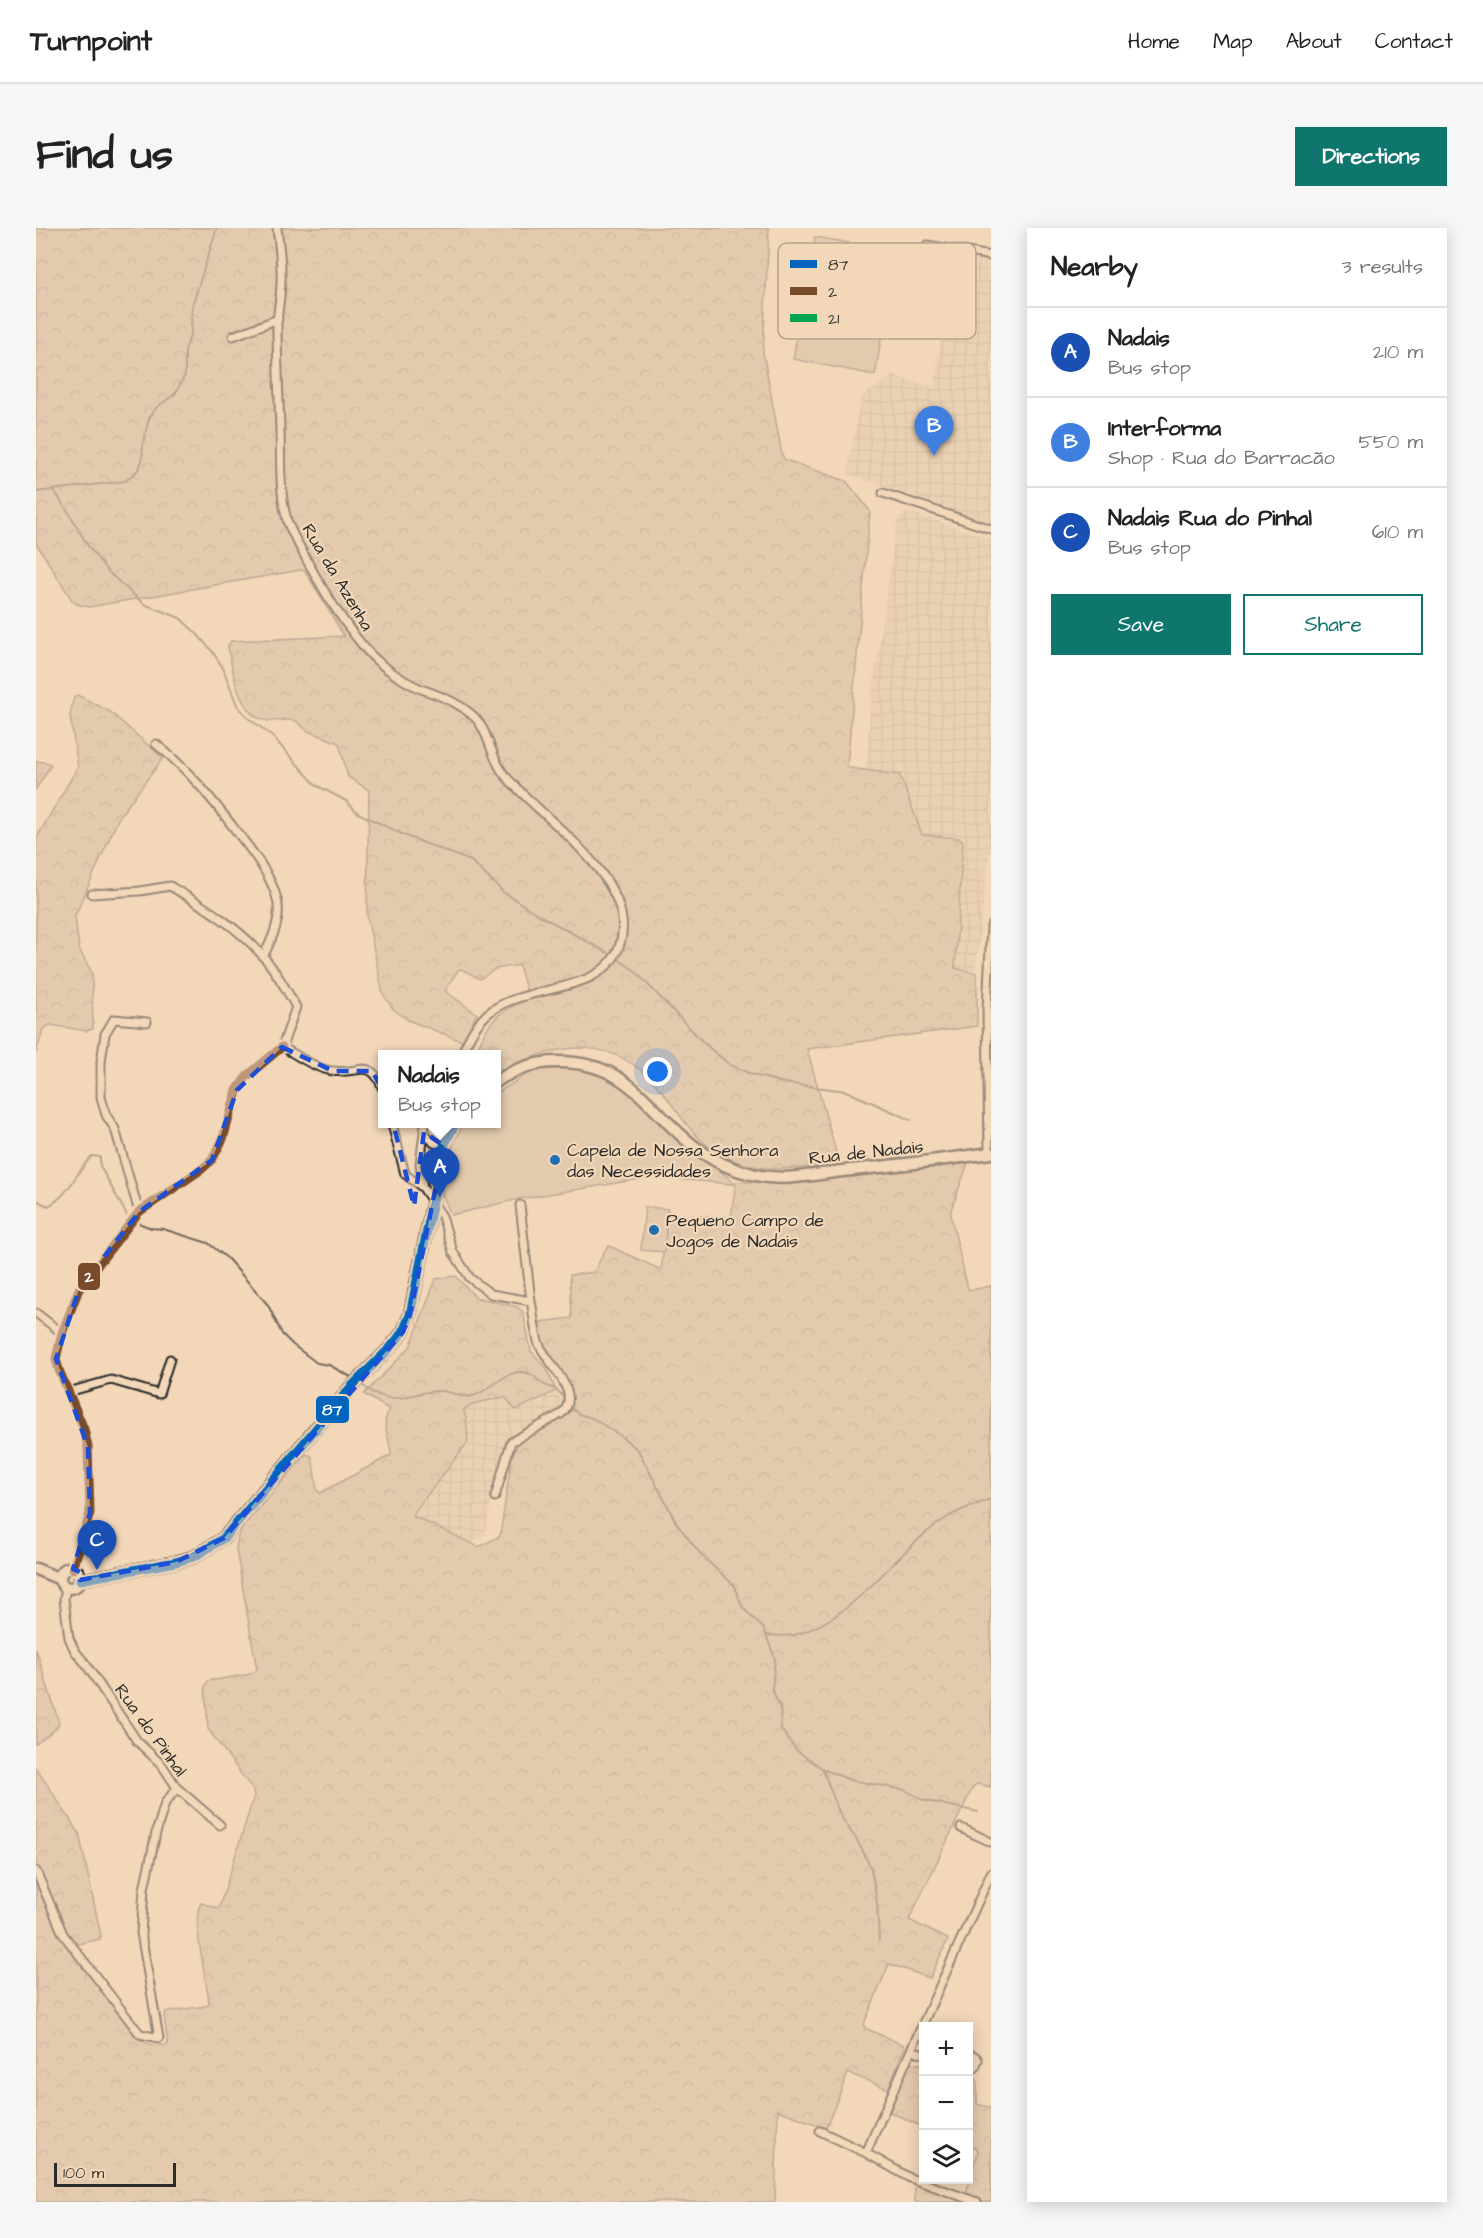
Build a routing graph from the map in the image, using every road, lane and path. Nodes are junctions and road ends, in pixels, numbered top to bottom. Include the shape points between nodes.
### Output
1 (277, 228) edge
2 (976, 253) edge
3 (991, 256) edge
4 (278, 319) junction
5 (233, 336) dead end
6 (883, 493) dead end
7 (991, 529) edge
8 (156, 744) dead end
9 (92, 894) dead end
10 (991, 926) edge
11 (263, 957) junction
12 (147, 1022) dead end
13 (282, 1047) junction
14 (463, 1050) edge
15 (378, 1077) edge
16 (501, 1079) edge
17 (393, 1128) edge
18 (425, 1128) edge
19 (453, 1128) edge
20 (444, 1146) junction
21 (990, 1153) edge
22 (423, 1188) junction
23 (434, 1200) junction
24 (520, 1205) dead end
25 (139, 1212) junction
26 (531, 1301) junction
27 (36, 1313) edge
28 (62, 1333) junction
29 (170, 1359) dead end
30 (68, 1392) junction
31 (495, 1497) dead end
32 (36, 1569) edge
33 (73, 1569) junction
34 (80, 1580) junction
35 (63, 1583) junction
36 (177, 1788) junction
37 (220, 1825) dead end
38 (960, 1828) dead end
39 (991, 1842) edge
40 (36, 1870) edge
41 (991, 1873) edge
42 (911, 2050) junction
43 (919, 2052) edge
44 (973, 2055) edge
45 (973, 2068) edge
46 (820, 2131) dead end
47 (866, 2153) junction
48 (976, 2202) edge

1 - 4 street, Rua da Azenha via 281,279
2 - 3 street
4 - 5 street
4 - 14 street, Rua da Azenha via 282,491 287,522 305,557 333,604 374,658 417,687 453,700 475,716 502,772 591,859 614,891 622,919 620,946 608,967 591,978 492,1009 482,1018
6 - 7 street
8 - 11 street via 211,796 269,879 277,901 277,924
9 - 11 street via 170,886 215,914
10 - 21 street via 987,1010
11 - 13 street via 297,1007
12 - 25 street via 114,1019 105,1034 101,1062 101,1097 115,1129
13 - 15 street via 333,1071 365,1069
13 - 25 street via 247,1076 237,1090 223,1139 212,1160
16 - 21 street, Rua de Nadais via 543,1062 590,1065 614,1074 633,1087 694,1146 753,1175 788,1177
17 - 22 street via 405,1174
18 - 20 street via 434,1143
18 - 22 street via 420,1164
19 - 20 street
20 - 23 street
22 - 23 street
23 - 26 street via 453,1251 470,1278 491,1294
23 - 34 street via 403,1332 351,1387 236,1526 194,1557
24 - 26 street
25 - 28 street via 79,1289
26 - 31 street via 539,1344 557,1371 569,1401 561,1414 511,1442
27 - 28 street
28 - 30 street via 56,1359
29 - 30 street via 159,1394 111,1380
30 - 33 street via 88,1447 90,1513
32 - 35 street
33 - 34 street
33 - 35 street via 63,1571
34 - 35 street via 76,1586
35 - 36 street, Rua do Pinhal via 69,1638 75,1651 137,1741 162,1765
36 - 37 street
36 - 40 street, Rua do Pinhal via 165,1803 144,1889 141,1933 159,2038 140,2034 63,1934
38 - 39 street
41 - 42 street
42 - 43 street
42 - 47 street
44 - 45 street via 978,2061
46 - 47 street
47 - 48 street via 910,2178

